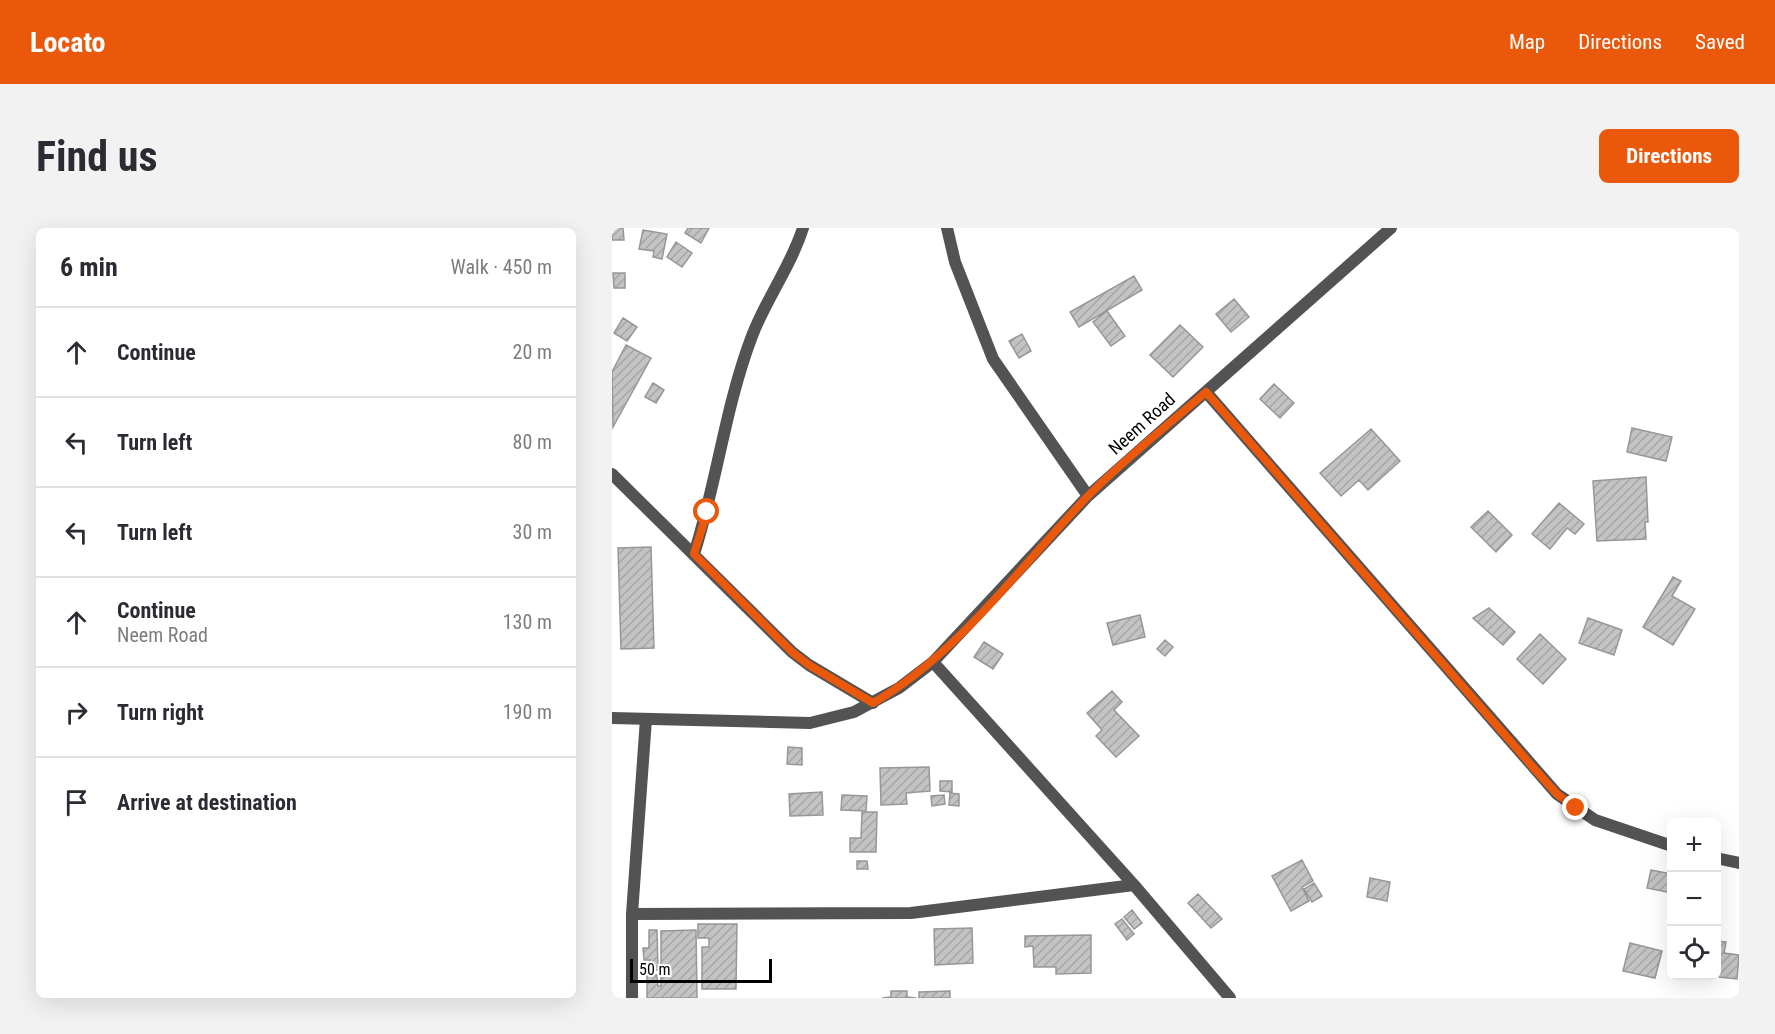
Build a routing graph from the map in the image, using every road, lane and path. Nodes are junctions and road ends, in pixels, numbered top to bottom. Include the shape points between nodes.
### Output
1 (803, 228) edge
2 (947, 228) edge
3 (1390, 228) edge
4 (1206, 392) junction
5 (612, 474) edge
6 (1088, 496) junction
7 (694, 554) junction
8 (933, 662) junction
9 (873, 703) junction
10 (612, 718) edge
11 (646, 719) junction
12 (1667, 845) edge
13 (1721, 859) edge
14 (1739, 863) edge
15 (1134, 885) junction
16 (633, 914) junction
17 (632, 998) edge
18 (1230, 998) edge

1 - 7 street via 797,248 752,335 724,428
2 - 6 street via 955,262 993,359
3 - 4 street, Neem Road
4 - 6 street, Neem Road
4 - 12 street via 1557,794 1594,820
5 - 7 street
6 - 8 street, Neem Road
7 - 9 street via 792,652
8 - 9 street, Neem Road
8 - 15 street
9 - 11 street, Neem Road via 810,723
10 - 11 street, Neem Road
11 - 16 street
13 - 14 street
15 - 16 street via 911,913
15 - 18 street
16 - 17 street

